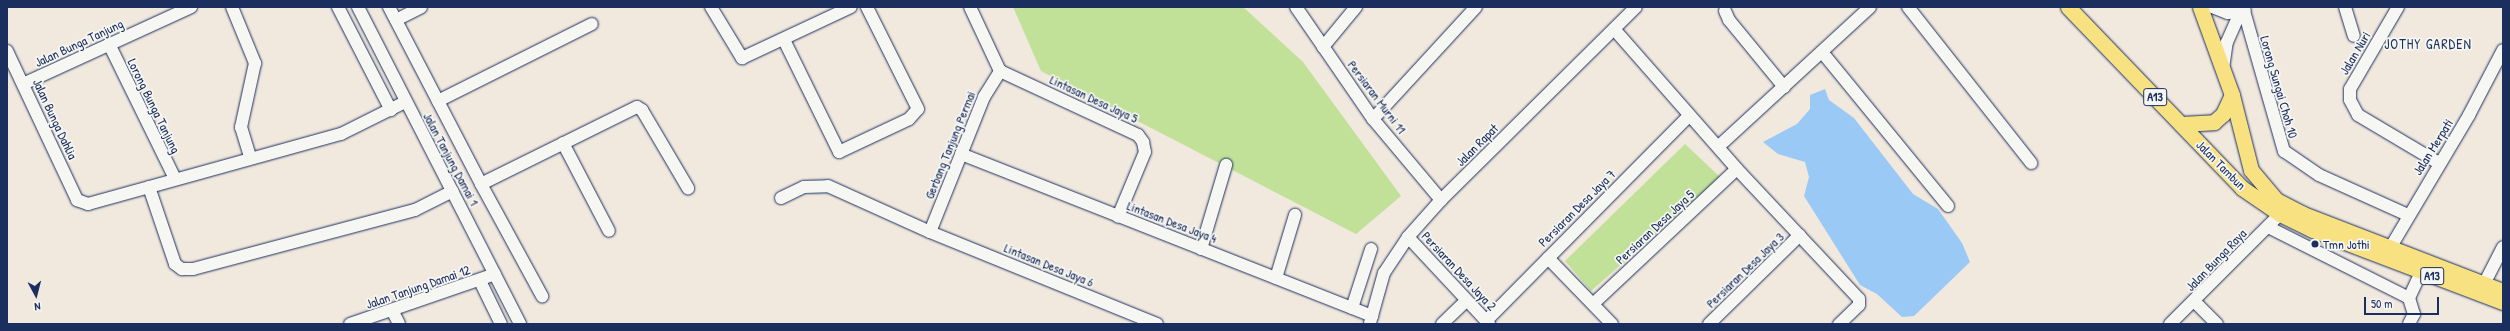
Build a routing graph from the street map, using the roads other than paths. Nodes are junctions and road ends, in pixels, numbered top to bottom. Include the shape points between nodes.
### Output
1 (191, 7) edge
2 (232, 7) edge
3 (338, 7) edge
4 (358, 7) edge
5 (389, 7) edge
6 (421, 7) edge
7 (711, 7) edge
8 (851, 7) edge
9 (867, 7) edge
10 (970, 7) edge
11 (1296, 7) edge
12 (1356, 7) edge
13 (1476, 7) edge
14 (1636, 7) edge
15 (1870, 7) edge
16 (1908, 7) edge
17 (2068, 7) edge
18 (2200, 7) edge
19 (2212, 7) edge
20 (2345, 7) edge
21 (2398, 7) edge
22 (2244, 10) edge
23 (168, 11) edge
24 (1725, 11) dead end
25 (396, 20) junction
26 (592, 24) dead end
27 (1614, 29) junction
28 (2354, 36) dead end
29 (784, 40) junction
30 (109, 44) junction
31 (1323, 47) junction
32 (2503, 50) edge
33 (7, 51) edge
34 (1822, 52) junction
35 (1000, 71) junction
36 (2223, 73) junction
37 (23, 84) junction
38 (1784, 87) junction
39 (2232, 95) junction
40 (438, 101) junction
41 (405, 102) junction
42 (391, 110) junction
43 (1689, 116) junction
44 (1373, 119) junction
45 (2181, 124) junction
46 (563, 143) junction
47 (1719, 146) junction
48 (961, 154) junction
49 (250, 157) junction
50 (2031, 163) dead end
51 (2439, 163) junction
52 (1226, 165) dead end
53 (1737, 169) junction
54 (175, 179) junction
55 (481, 184) junction
56 (149, 187) junction
57 (688, 188) dead end
58 (453, 191) junction
59 (781, 198) dead end
60 (1441, 200) junction
61 (1948, 206) dead end
62 (2280, 214) junction
63 (1295, 215) dead end
64 (2408, 215) junction
65 (1118, 217) junction
66 (2268, 227) junction
67 (609, 230) dead end
68 (930, 232) junction
69 (1800, 235) junction
70 (1408, 238) junction
71 (2503, 247) edge
72 (1201, 249) junction
73 (1371, 249) dead end
74 (2388, 252) junction
75 (1548, 258) junction
76 (2424, 266) junction
77 (495, 274) junction
78 (1276, 278) junction
79 (480, 280) junction
80 (2481, 288) junction
81 (2503, 291) edge
82 (542, 296) dead end
83 (2409, 298) junction
84 (1466, 300) junction
85 (2195, 302) junction
86 (2503, 302) edge
87 (1593, 304) junction
88 (1352, 308) junction
89 (393, 312) junction
90 (1371, 320) edge
91 (1487, 322) edge
92 (350, 324) edge
93 (399, 324) edge
94 (501, 324) edge
95 (520, 324) edge
96 (1157, 324) edge
97 (1442, 324) edge
98 (1612, 324) edge
99 (1709, 324) edge
100 (1839, 324) edge
101 (2170, 324) edge
102 (2217, 324) edge
103 (2410, 324) edge

1 - 23 street, Jalan Bunga Tanjung
2 - 49 street via 255,63 242,126
3 - 42 street
4 - 41 street, Jalan Tanjung Damai 1
5 - 25 street
6 - 25 street
7 - 29 street via 739,57 743,58
8 - 29 street
9 - 29 street via 918,106 917,112 909,119 839,152
10 - 35 street
11 - 31 street, Persiaran Murni 11
12 - 31 street
13 - 44 street
14 - 27 street, Jalan Rapat
15 - 34 street
16 - 50 street
17 - 45 main road, Jalan Tambun / A13
18 - 36 main road, A13
19 - 22 street via 2221,12
20 - 28 street
21 - 51 street, Jalan Nuri via 2350,89 2350,100 2358,115
22 - 36 street via 2227,42
22 - 64 street, Lorong Sungai Choh 10 via 2284,151 2308,170
23 - 30 street, Jalan Bunga Tanjung
24 - 38 street via 1729,20
25 - 40 street
26 - 40 street
27 - 43 street
27 - 60 street, Jalan Rapat
30 - 37 street, Jalan Bunga Tanjung
30 - 54 street, Lorong Bunga Tanjung
31 - 44 street, Persiaran Murni 11
32 - 51 street, Jalan Merpati
33 - 37 street, Jalan Bunga Dahlia
34 - 38 street
34 - 61 street
35 - 48 street, Gerbang Tanjung Permai via 984,97
35 - 65 street, Lintasan Desa Jaya 5 via 1138,135 1144,142 1145,152
36 - 39 main road, A13
37 - 56 street, Jalan Bunga Dahlia via 77,200 88,204
38 - 47 street
39 - 45 main road via 2223,114 2214,122
39 - 74 main road, Jalan Tambun / A13 via 2244,152 2261,185 2276,200
40 - 55 street
41 - 42 street
41 - 58 street, Jalan Tanjung Damai 1
42 - 49 street via 342,134
43 - 47 street
43 - 75 street, Persiaran Desa Jaya 7
44 - 60 street, Persiaran Murni 11
45 - 62 main road, Jalan Tambun / A13 via 2242,188
46 - 55 street
46 - 57 street via 629,109 640,108
46 - 67 street
47 - 53 street
48 - 65 street, Lintasan Desa Jaya 4
48 - 68 street, Gerbang Tanjung Permai
49 - 54 street
51 - 64 street, Jalan Merpati
52 - 72 street
53 - 69 street
53 - 87 street, Persiaran Desa Jaya 5
54 - 56 street
55 - 82 street
56 - 58 street via 175,264 182,269 193,269 415,210
58 - 77 street, Jalan Tanjung Damai 1
59 - 68 street, Lintasan Desa Jaya 6 via 804,187 828,186
60 - 70 street, Jalan Rapat
62 - 66 street, Jalan Bunga Raya
62 - 74 main road, Jalan Tambun / A13
63 - 78 street
64 - 74 street, Jalan Merpati
65 - 72 street, Lintasan Desa Jaya 4
66 - 83 street
66 - 85 street, Jalan Bunga Raya
68 - 96 street, Lintasan Desa Jaya 6
69 - 99 street, Persiaran Desa Jaya 3
69 - 100 street via 1859,299 1859,305
70 - 84 street, Persiaran Desa Jaya 2
70 - 90 street, Jalan Rapat via 1384,273
71 - 80 street
72 - 78 street, Lintasan Desa Jaya 4
73 - 88 street
74 - 76 main road, Jalan Tambun / A13
75 - 87 street
75 - 91 street, Persiaran Desa Jaya 7
76 - 80 main road, Jalan Tambun / A13
76 - 83 street
77 - 79 street, Jalan Tanjung Damai 12
77 - 95 street, Jalan Tanjung Damai 1
78 - 88 street, Lintasan Desa Jaya 4
79 - 89 street, Jalan Tanjung Damai 12
79 - 94 street
80 - 81 main road, Jalan Tambun / A13
80 - 86 main road, Jalan Tambun / A13
83 - 103 street via 2414,314
84 - 91 street, Persiaran Desa Jaya 2
84 - 97 street
85 - 101 street, Jalan Bunga Raya
85 - 102 street
87 - 98 street
88 - 90 street, Lintasan Desa Jaya 4
89 - 92 street, Jalan Tanjung Damai 12
89 - 93 street

